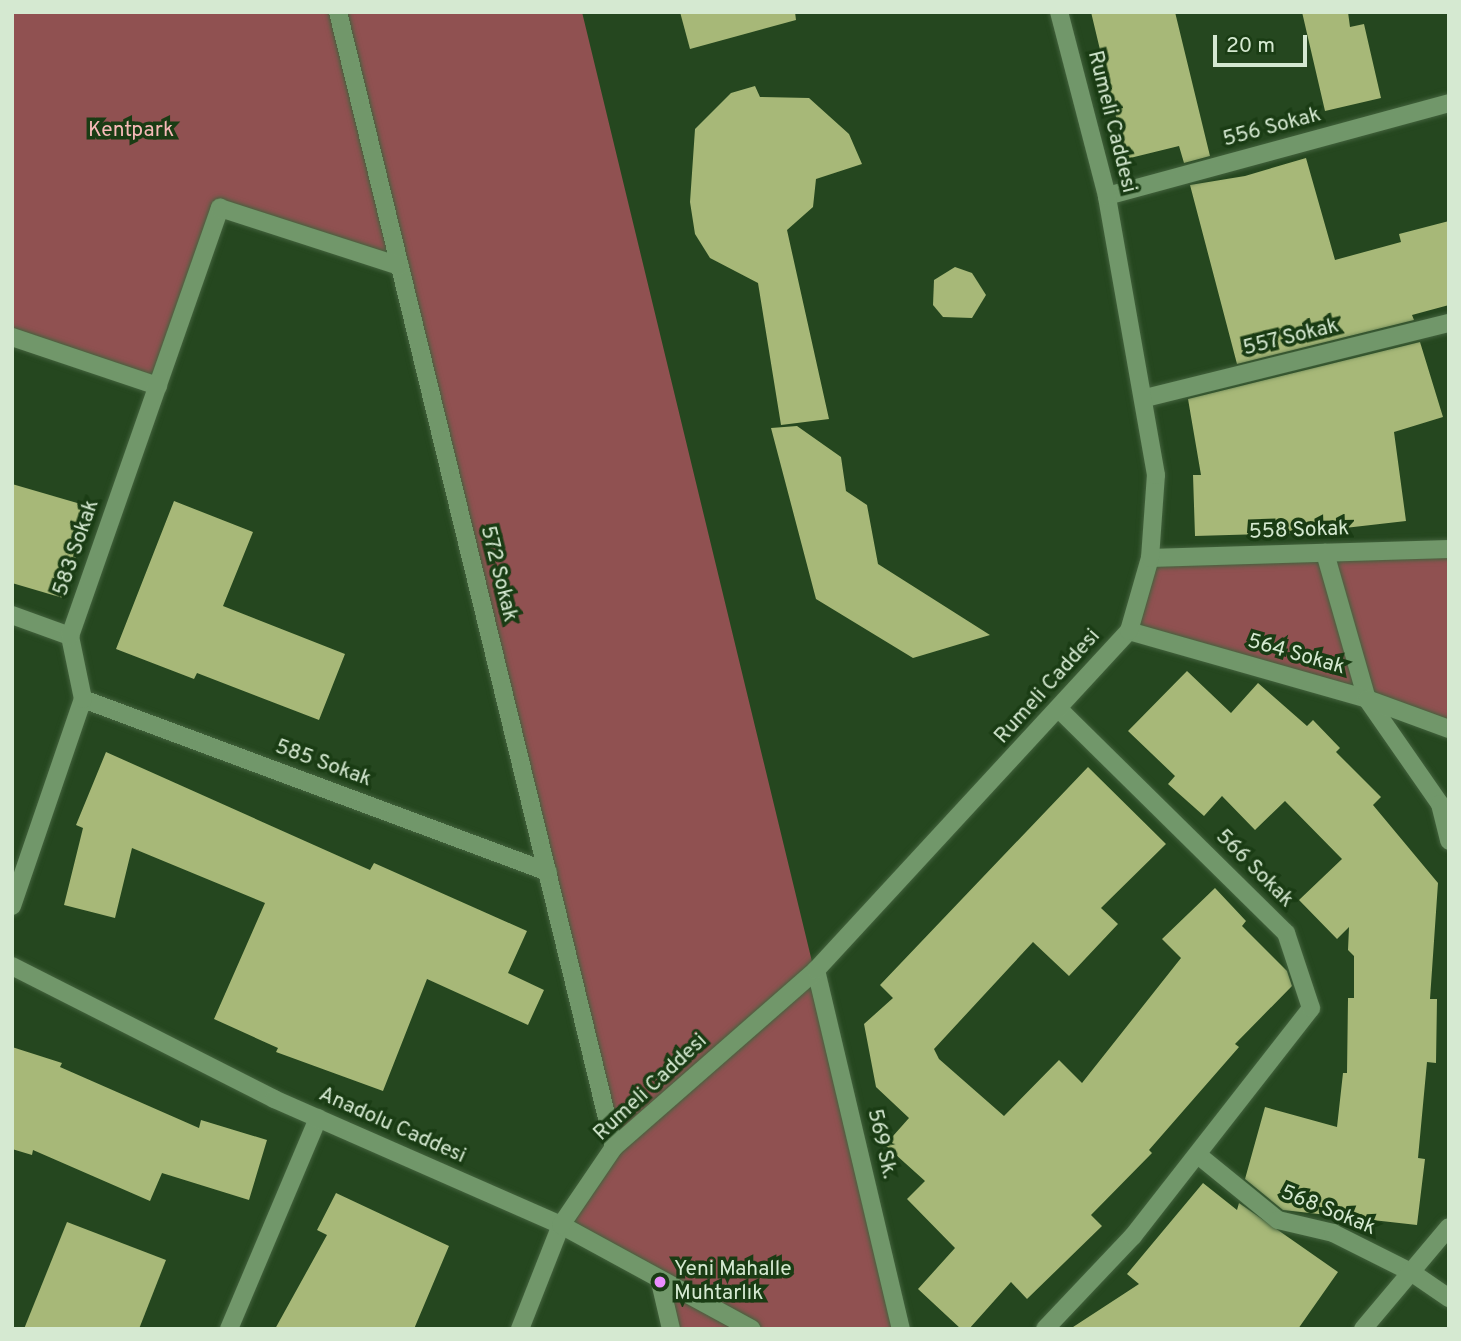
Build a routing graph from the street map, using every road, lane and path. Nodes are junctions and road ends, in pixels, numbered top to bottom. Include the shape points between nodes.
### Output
1 (338, 12) edge
2 (1059, 12) edge
3 (1449, 103) edge
4 (1107, 196) junction
5 (400, 266) junction
6 (1449, 323) edge
7 (12, 337) edge
8 (158, 386) junction
9 (1145, 398) junction
10 (1449, 549) edge
11 (1325, 553) junction
12 (1150, 558) junction
13 (12, 615) edge
14 (1129, 631) junction
15 (70, 636) junction
16 (83, 699) junction
17 (1367, 699) junction
18 (1060, 710) junction
19 (1449, 729) edge
20 (1449, 841) edge
21 (548, 872) junction
22 (12, 906) edge
23 (12, 966) edge
24 (816, 970) junction
25 (318, 1118) junction
26 (614, 1147) junction
27 (1198, 1155) junction
28 (561, 1225) junction
29 (1449, 1227) edge
30 (1411, 1272) junction
31 (660, 1282) junction
32 (1449, 1298) edge
33 (229, 1329) edge
34 (520, 1329) edge
35 (671, 1329) edge
36 (752, 1329) edge
37 (901, 1329) edge
38 (1045, 1329) edge
39 (1363, 1329) edge

1 - 5 street, 572 Sokak
2 - 4 street, Rumeli Caddesi
3 - 4 street, 556 Sokak
4 - 9 street, Rumeli Caddesi
5 - 8 street, 583 Sokak via 220,208
5 - 21 street, 572 Sokak
6 - 9 street, 557 Sokak
7 - 8 street
8 - 15 street, 583 Sokak
9 - 12 street, Rumeli Caddesi via 1156,475
10 - 11 street, 558 Sokak
11 - 12 street, 558 Sokak
11 - 17 street
12 - 14 street, Rumeli Caddesi
13 - 15 street
14 - 17 street, 564 Sokak
14 - 18 street, Rumeli Caddesi
15 - 16 street
16 - 21 street, 585 Sokak
16 - 22 street
17 - 19 street, 564 Sokak
17 - 20 street via 1440,804
18 - 24 street, Rumeli Caddesi
18 - 27 street, 566 Sokak via 1286,933 1311,1008
21 - 26 street, 572 Sokak
23 - 25 street, Anadolu Caddesi
24 - 26 street, Rumeli Caddesi
24 - 37 street, 569 Sk.
25 - 28 street, Anadolu Caddesi
25 - 33 street
26 - 28 street, Rumeli Caddesi
27 - 30 street, 568 Sokak via 1278,1220 1333,1233
27 - 38 street via 1133,1236
28 - 31 street, Anadolu Caddesi
28 - 34 street, Rumeli Caddesi
29 - 30 street
30 - 32 street, 568 Sokak
30 - 39 street
31 - 35 street
31 - 36 street, Anadolu Caddesi

